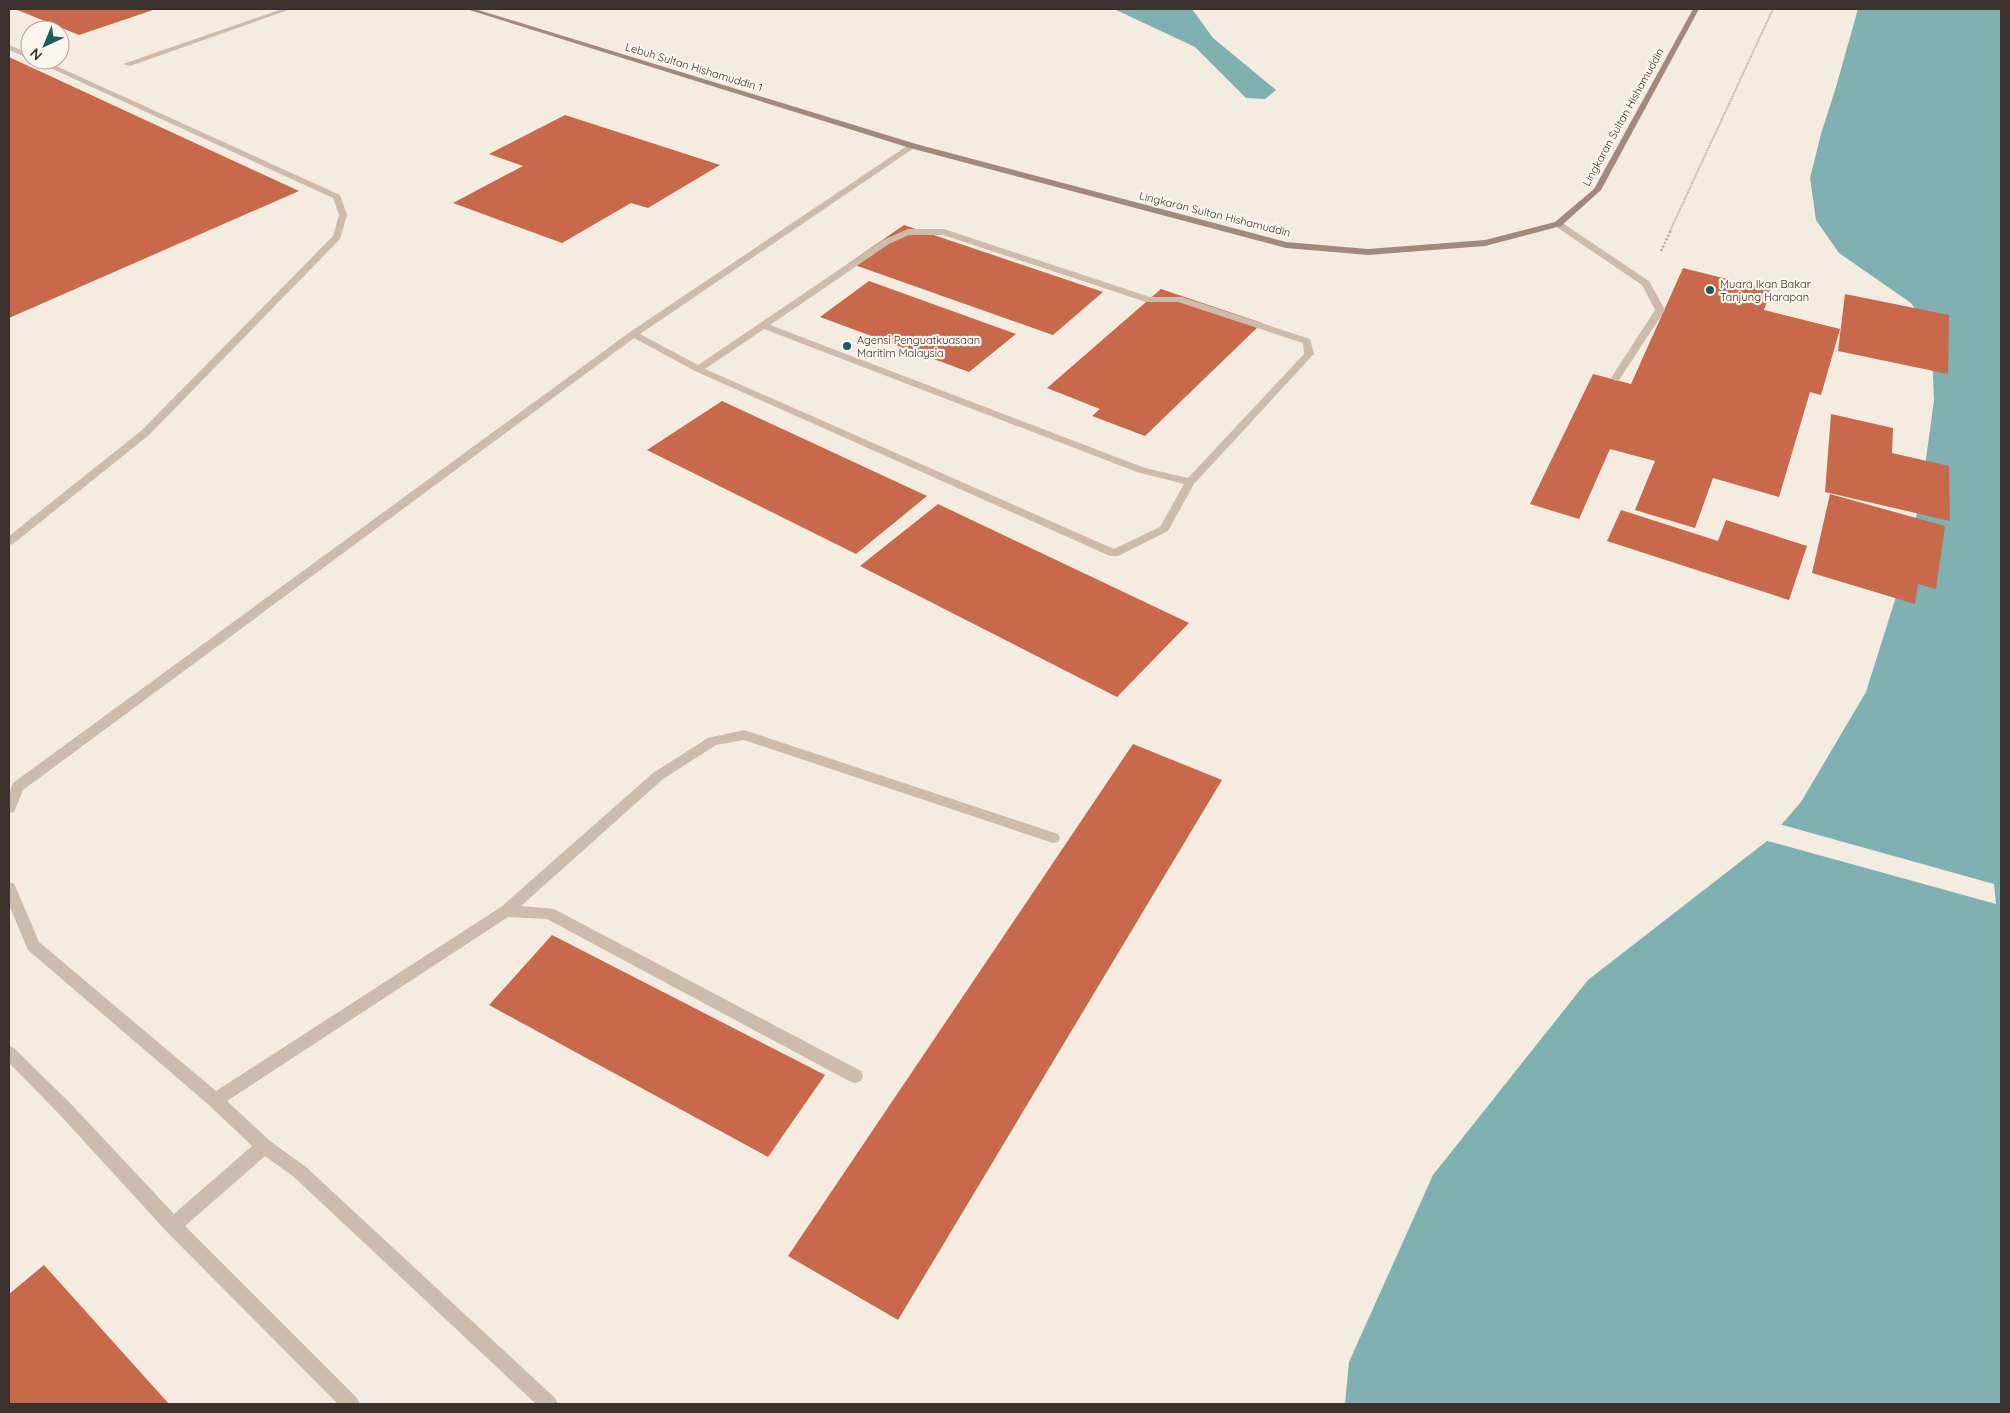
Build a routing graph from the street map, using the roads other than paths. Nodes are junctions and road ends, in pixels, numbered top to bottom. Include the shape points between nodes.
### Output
1 (288, 9) edge
2 (469, 9) edge
3 (1696, 9) edge
4 (127, 64) dead end
5 (59, 70) edge
6 (913, 146) junction
7 (1558, 224) junction
8 (762, 325) junction
9 (633, 334) junction
10 (698, 369) junction
11 (1616, 378) dead end
12 (1190, 482) junction
13 (9, 541) edge
14 (9, 808) edge
15 (1053, 838) dead end
16 (9, 888) edge
17 (506, 911) junction
18 (9, 1053) edge
19 (855, 1076) dead end
20 (215, 1100) junction
21 (264, 1146) junction
22 (173, 1226) junction
23 (351, 1404) edge
24 (550, 1404) edge

1 - 4 lane
2 - 6 street, Lebuh Sultan Hishamuddin 1
3 - 7 street, Lingkaran Sultan Hishamuddin via 1598,190
5 - 13 lane via 337,197 343,215 337,237 145,433
6 - 7 street, Lingkaran Sultan Hishamuddin via 1286,245 1368,252 1485,243
6 - 9 lane
7 - 11 lane via 1646,283 1660,310
8 - 10 lane
8 - 12 lane via 1141,470
8 - 12 lane via 886,242 908,232 944,232 1149,300 1179,299 1307,341 1310,354
9 - 10 lane
9 - 14 lane via 18,787
10 - 12 lane via 1114,553 1164,529
15 - 17 lane via 744,735 713,741 658,776
16 - 20 lane via 34,946
17 - 19 lane via 549,913
17 - 20 lane
18 - 22 lane
20 - 21 lane
21 - 22 lane
21 - 24 lane via 300,1172
22 - 23 lane

